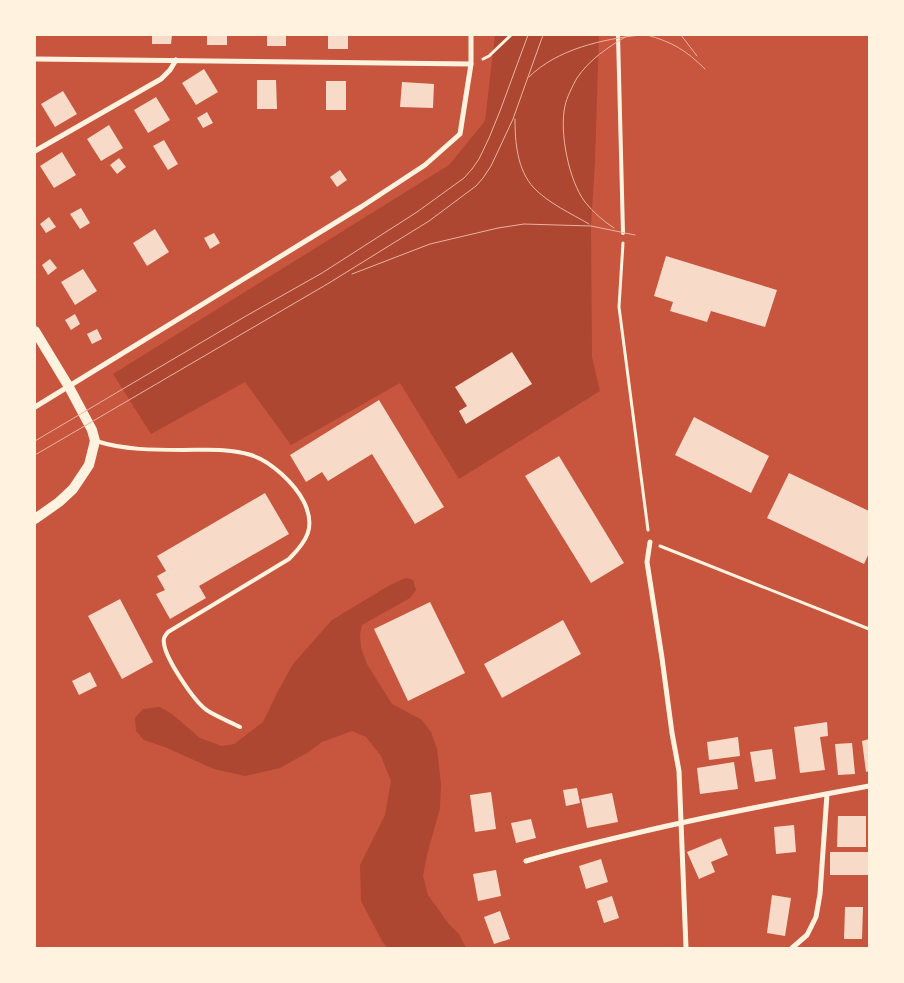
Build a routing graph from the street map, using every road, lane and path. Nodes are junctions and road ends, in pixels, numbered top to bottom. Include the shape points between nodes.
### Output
1 (471, 35) edge
2 (511, 35) edge
3 (618, 35) edge
4 (35, 59) edge
5 (176, 60) junction
6 (472, 64) junction
7 (35, 151) edge
8 (623, 233) joint
9 (35, 330) edge
10 (69, 387) junction
11 (35, 407) edge
12 (94, 436) junction
13 (35, 519) edge
14 (650, 542) junction
15 (869, 629) edge
16 (240, 727) dead end
17 (869, 786) edge
18 (827, 794) junction
19 (682, 822) junction
20 (526, 861) dead end
21 (686, 948) edge
22 (792, 948) edge

1 - 6 street
2 - 6 path via 489,56
3 - 8 lane
4 - 5 street
5 - 6 street
5 - 7 street via 161,79
6 - 10 street via 460,134 425,165
8 - 14 path via 619,307
9 - 10 main road
10 - 11 street
10 - 12 main road
12 - 13 main road via 89,465 73,488
12 - 16 lane via 111,446 251,455 285,477 304,501 309,533 289,559 168,632 163,640 172,664 196,700 207,711
14 - 15 path
14 - 19 street via 647,562 680,770
17 - 18 street
18 - 19 street
18 - 22 street via 816,917 807,934
19 - 20 street
19 - 21 street

